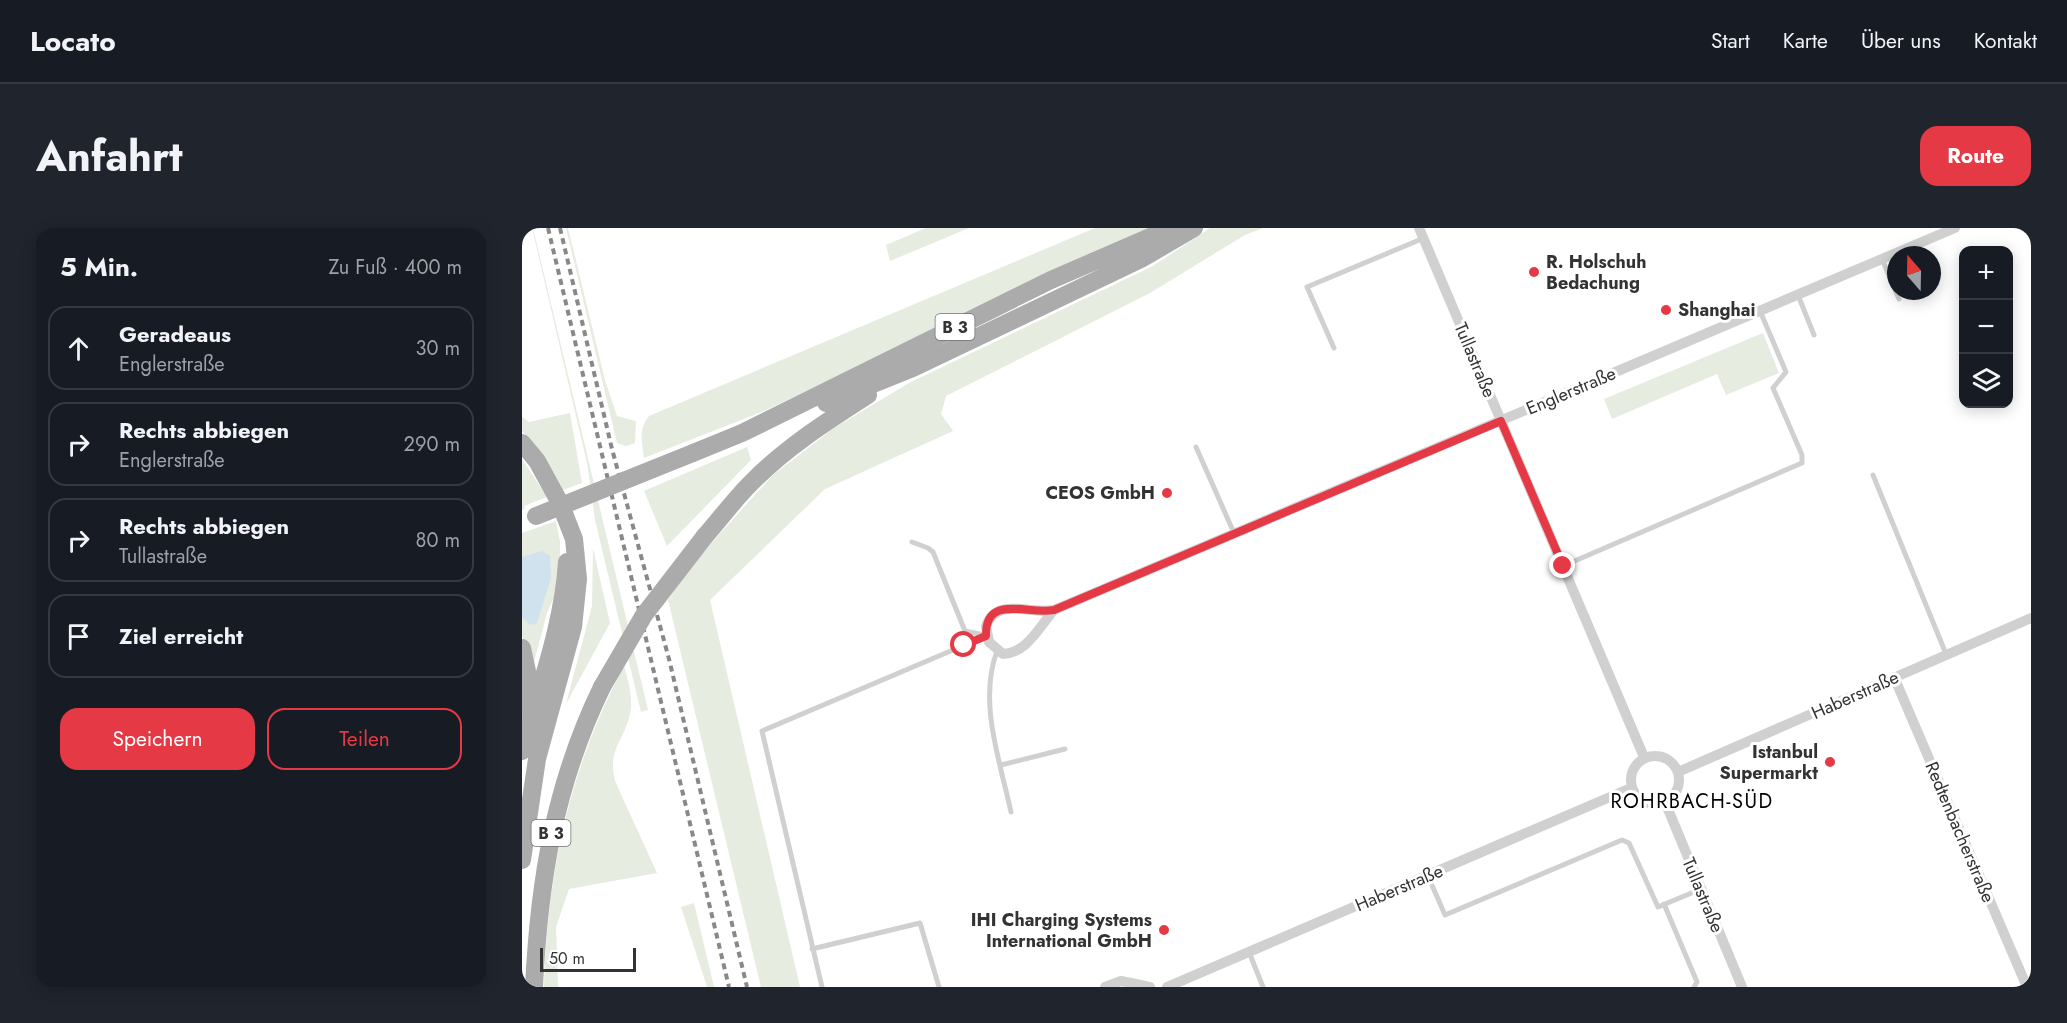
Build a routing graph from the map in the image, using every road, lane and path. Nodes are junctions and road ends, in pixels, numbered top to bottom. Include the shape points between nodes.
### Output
1 (1171, 228) edge
2 (1194, 228) edge
3 (1955, 228) edge
4 (1421, 233) edge
5 (1881, 258) junction
6 (1887, 272) edge
7 (1797, 294) junction
8 (1760, 310) junction
9 (1814, 334) dead end
10 (1334, 348) dead end
11 (913, 368) junction
12 (1501, 421) junction
13 (742, 433) junction
14 (522, 443) edge
15 (1196, 447) dead end
16 (1874, 475) dead end
17 (529, 518) edge
18 (565, 521) junction
19 (1234, 533) junction
20 (912, 542) dead end
21 (1563, 566) junction
22 (1054, 610) junction
23 (2031, 618) edge
24 (986, 636) junction
25 (522, 648) edge
26 (997, 651) junction
27 (1946, 654) junction
28 (1894, 677) junction
29 (522, 746) edge
30 (1065, 749) dead end
31 (522, 751) edge
32 (1644, 757) junction
33 (1001, 765) junction
34 (1678, 772) junction
35 (1631, 788) junction
36 (1665, 802) junction
37 (1011, 812) dead end
38 (522, 860) edge
39 (1428, 876) junction
40 (1701, 889) junction
41 (1664, 904) junction
42 (812, 949) junction
43 (1249, 952) junction
44 (534, 987) edge
45 (822, 987) edge
46 (939, 987) edge
47 (1105, 987) edge
48 (1150, 987) edge
49 (1167, 987) edge
50 (1263, 987) edge
51 (1694, 987) edge
52 (1742, 987) edge
53 (2027, 987) edge

1 - 13 main road, B 3 via 1051,280
2 - 11 main road, B 3 via 1140,259
3 - 5 street, Englerstraße
4 - 10 lane via 1307,287
4 - 12 street, Tullastraße
5 - 6 lane
5 - 7 street, Englerstraße
7 - 8 street, Englerstraße
7 - 9 lane
8 - 12 street, Englerstraße
8 - 21 lane via 1786,372 1773,388 1802,463
11 - 13 main road, B 3 via 775,424
11 - 44 main road, B 3, bridge via 797,442 750,484 644,615 602,687 575,745 557,806 543,878
12 - 19 street, Englerstraße
12 - 21 street, Tullastraße
13 - 17 main road, B 3, bridge
14 - 18 main road, B 3 via 554,490
15 - 19 lane
16 - 27 lane
18 - 31 main road, B 3 via 566,585
18 - 38 main road, B 3 via 578,558 577,603 537,759
19 - 22 street, Englerstraße
20 - 24 lane via 933,552 965,631
21 - 32 street, Tullastraße
22 - 24 street, Englerstraße via 1005,608 989,618
22 - 26 street, Englerstraße via 1023,648 1012,654
23 - 27 street, Haberstraße
24 - 26 street
24 - 42 lane via 762,731
25 - 29 main road via 528,676
26 - 33 lane via 991,666 989,711
27 - 28 street, Haberstraße
28 - 34 street, Haberstraße
28 - 53 street, Redtenbacherstraße
30 - 33 lane
32 - 34 street via 1664,757
32 - 35 street via 1632,769
33 - 37 lane
34 - 36 street via 1677,791
35 - 36 street via 1646,803
35 - 39 street, Haberstraße
36 - 40 street, Tullastraße
39 - 41 lane via 1445,915 1622,840 1629,843 1658,907
39 - 43 street, Haberstraße
40 - 41 lane
40 - 52 street, Tullastraße
41 - 51 lane via 1697,982
42 - 45 lane
42 - 46 lane via 920,923
43 - 49 street, Haberstraße
43 - 50 lane
47 - 48 street via 1121,981

